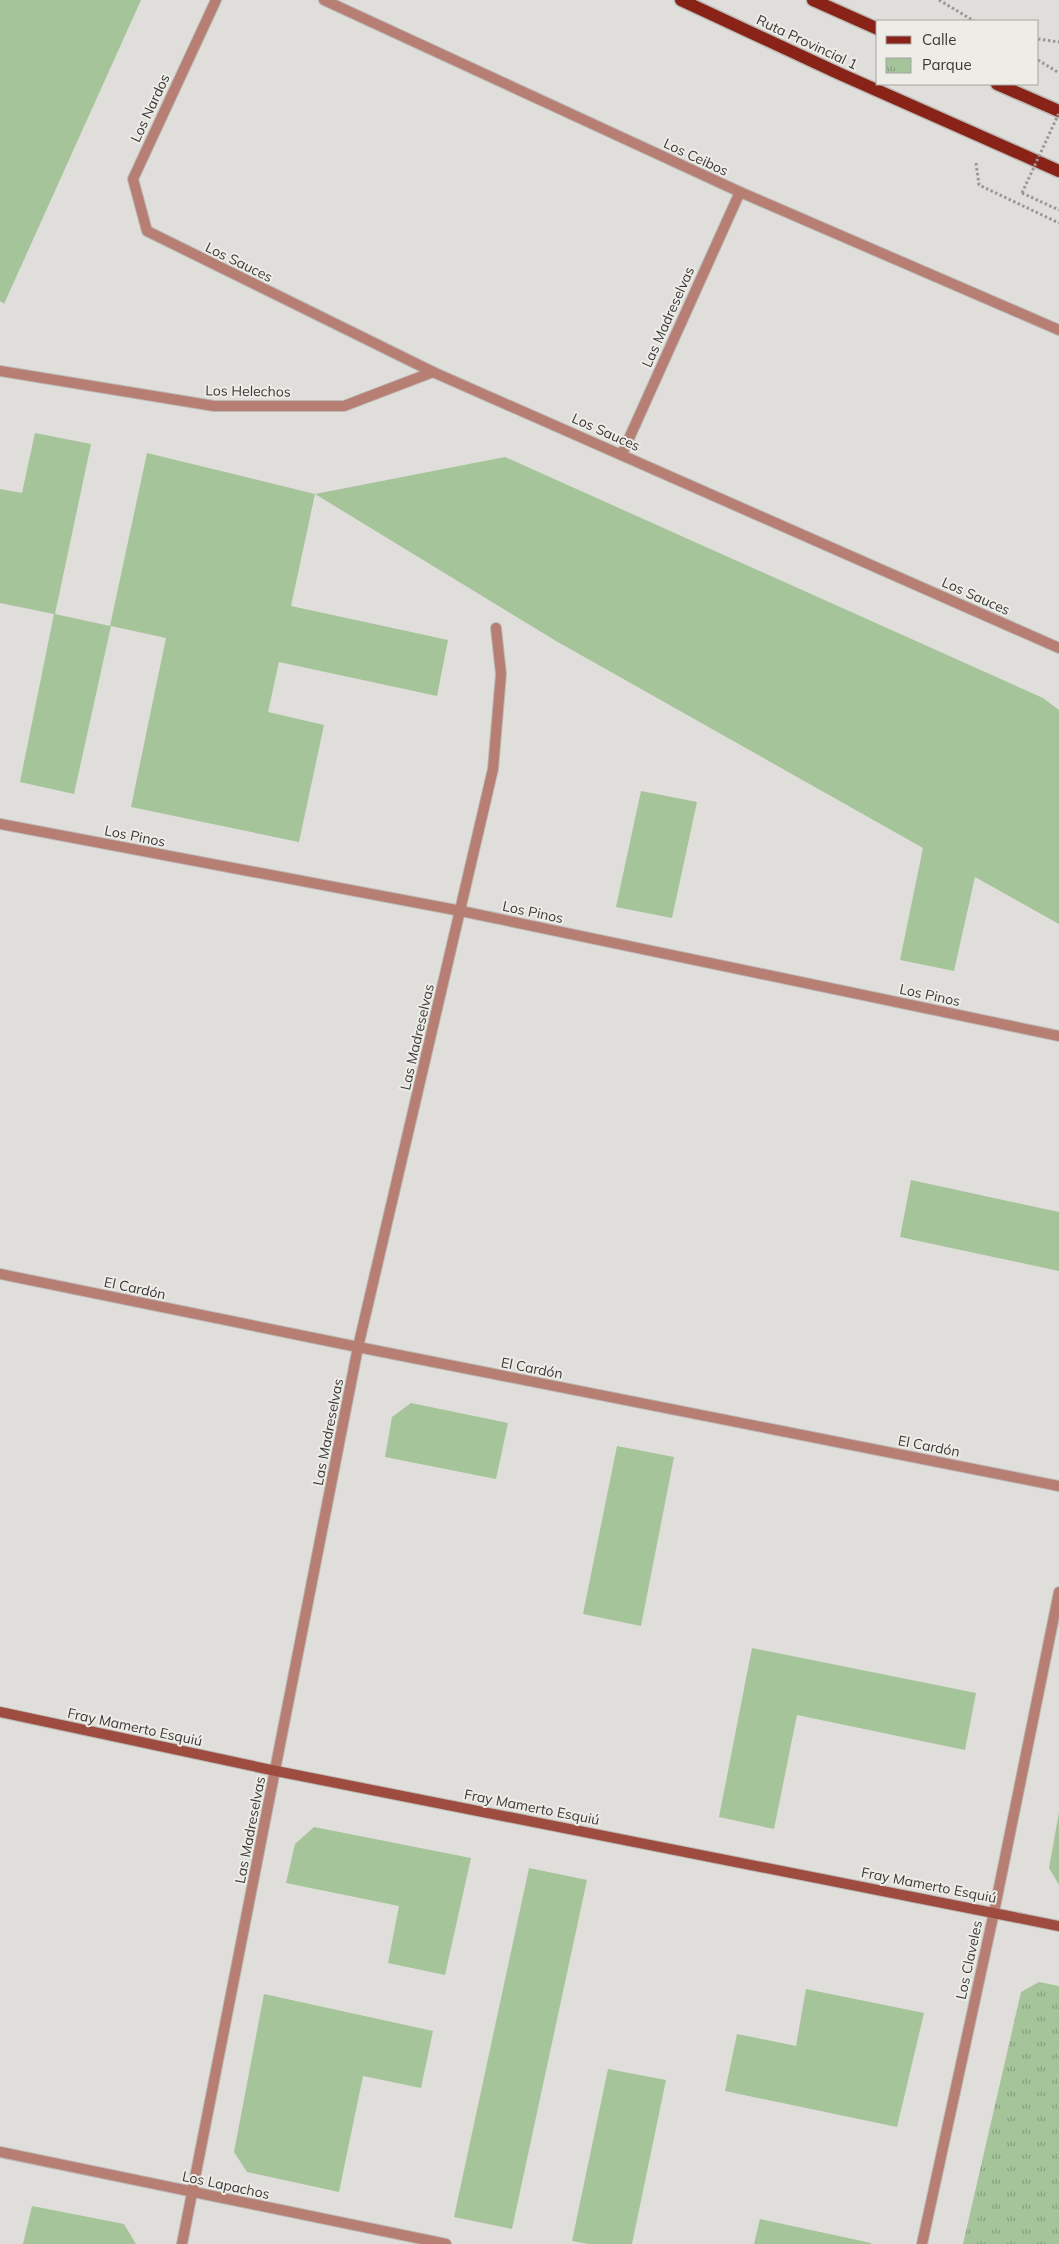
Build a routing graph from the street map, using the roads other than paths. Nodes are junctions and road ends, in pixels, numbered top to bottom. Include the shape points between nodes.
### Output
1 (216, 0) edge
2 (324, 0) edge
3 (681, 0) edge
4 (813, 0) edge
5 (876, 28) edge
6 (1000, 85) edge
7 (1059, 112) edge
8 (1059, 171) edge
9 (740, 192) junction
10 (147, 231) joint
11 (1059, 330) edge
12 (0, 371) edge
13 (433, 372) junction
14 (622, 454) junction
15 (496, 628) dead end
16 (1059, 648) edge
17 (0, 824) edge
18 (461, 911) junction
19 (1059, 1036) edge
20 (0, 1274) edge
21 (358, 1347) junction
22 (1059, 1486) edge
23 (1059, 1592) edge
24 (0, 1712) edge
25 (276, 1770) junction
26 (994, 1912) junction
27 (1059, 1926) edge
28 (0, 2152) edge
29 (191, 2192) junction
30 (182, 2244) edge
31 (446, 2244) edge
32 (922, 2244) edge

1 - 10 street, Los Nardos via 133,179
2 - 9 street, Los Ceibos
3 - 8 main road, Ruta Provincial 1
4 - 5 main road
6 - 7 main road
9 - 11 street, Los Ceibos
9 - 14 street, Las Madreselvas
10 - 13 street, Los Sauces
12 - 13 street, Los Helechos via 214,406 344,406
13 - 14 street, Los Sauces
14 - 16 street, Los Sauces
15 - 18 street, Las Madreselvas via 501,674 493,769
17 - 18 street, Los Pinos
18 - 19 street, Los Pinos
18 - 21 street, Las Madreselvas
20 - 21 street, El Cardón
21 - 22 street, El Cardón
21 - 25 street, Las Madreselvas
23 - 26 street, Los Claveles
24 - 25 street, Fray Mamerto Esquiú
25 - 26 street, Fray Mamerto Esquiú
25 - 29 street, Las Madreselvas
26 - 27 street, Fray Mamerto Esquiú
26 - 32 street, Los Claveles
28 - 29 street, Los Lapachos
29 - 30 street, Las Madreselvas
29 - 31 street, Los Lapachos

